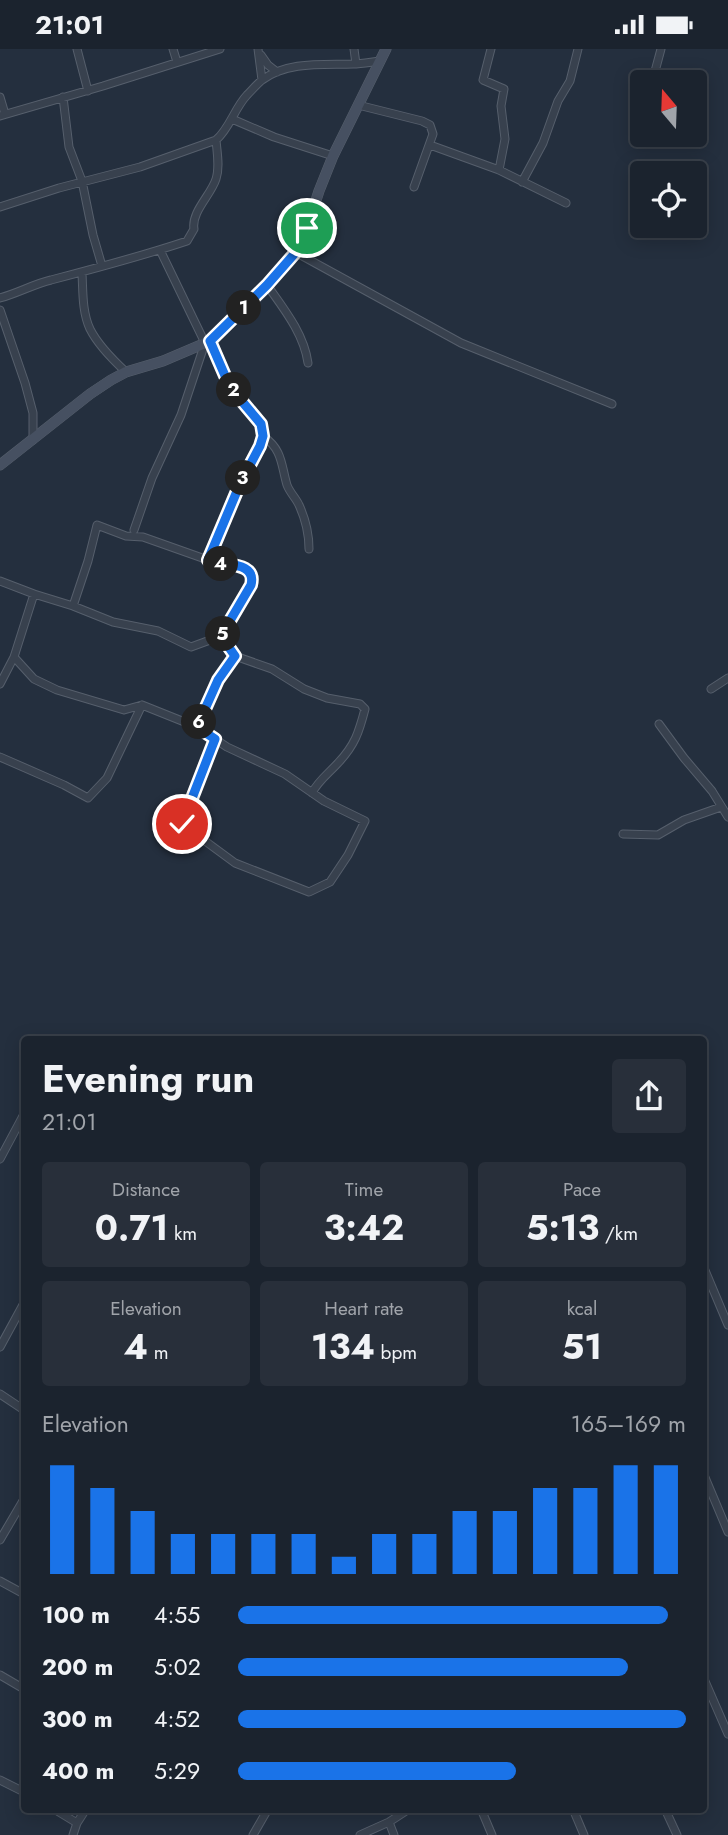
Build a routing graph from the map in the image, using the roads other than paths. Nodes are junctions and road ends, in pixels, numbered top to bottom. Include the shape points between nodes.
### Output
1 (77, 49) edge
2 (173, 49) edge
3 (220, 49) edge
4 (259, 49) edge
5 (354, 49) edge
6 (386, 49) edge
7 (491, 49) edge
8 (578, 49) edge
9 (661, 49) edge
10 (380, 61) junction
11 (177, 62) junction
12 (356, 64) junction
13 (655, 70) edge
14 (277, 72) junction
15 (262, 80) junction
16 (88, 90) junction
17 (0, 97) edge
18 (64, 97) junction
19 (358, 105) junction
20 (3, 115) edge
21 (232, 119) junction
22 (216, 140) junction
23 (430, 145) junction
24 (333, 156) junction
25 (499, 170) junction
26 (82, 181) junction
27 (522, 182) junction
28 (414, 187) dead end
29 (566, 203) dead end
30 (0, 207) edge
31 (160, 250) junction
32 (296, 252) junction
33 (102, 266) junction
34 (82, 273) junction
35 (267, 285) junction
36 (0, 298) edge
37 (0, 310) edge
38 (207, 342) junction
39 (308, 362) dead end
40 (125, 372) junction
41 (612, 404) dead end
42 (263, 436) junction
43 (33, 440) junction
44 (0, 465) edge
45 (134, 530) dead end
46 (309, 549) dead end
47 (208, 560) junction
48 (0, 581) edge
49 (34, 594) junction
50 (73, 606) junction
51 (221, 636) junction
52 (235, 656) junction
53 (14, 657) junction
54 (728, 678) edge
55 (0, 684) edge
56 (711, 689) dead end
57 (142, 705) junction
58 (659, 724) dead end
59 (197, 727) junction
60 (215, 739) junction
61 (0, 757) edge
62 (312, 793) junction
63 (721, 807) junction
64 (728, 817) edge
65 (623, 834) dead end
66 (21, 1120) edge
67 (0, 1159) edge
68 (707, 1275) edge
69 (21, 1309) edge
70 (728, 1325) edge
71 (3, 1335) edge
72 (0, 1347) edge
73 (0, 1394) edge
74 (21, 1408) edge
75 (707, 1482) edge
76 (21, 1504) edge
77 (728, 1532) edge
78 (0, 1540) edge
79 (0, 1581) edge
80 (21, 1592) edge
81 (0, 1675) edge
82 (707, 1686) edge
83 (21, 1687) edge
84 (728, 1734) edge
85 (0, 1780) edge
86 (21, 1790) edge
87 (61, 1813) edge
88 (83, 1813) edge
89 (266, 1813) edge
90 (403, 1813) edge
91 (483, 1813) edge
92 (575, 1813) edge
93 (667, 1813) edge
94 (389, 1822) junction
95 (77, 1823) junction
96 (73, 1835) edge
97 (253, 1835) edge
98 (360, 1835) edge
99 (394, 1835) edge
100 (492, 1835) edge
101 (584, 1835) edge
102 (677, 1835) edge

1 - 16 street
2 - 11 street
3 - 11 street
4 - 14 street via 262,59
4 - 15 street
5 - 12 street
6 - 10 street
7 - 25 street via 483,80 504,89 505,139
8 - 27 street via 570,81
9 - 13 street
10 - 12 street
10 - 19 street
11 - 16 street
12 - 14 street via 318,64
14 - 15 street
15 - 21 street
16 - 18 street
17 - 20 street
18 - 20 street
18 - 26 street via 68,147
19 - 23 street via 430,125
19 - 24 street
21 - 22 street
21 - 24 street
22 - 26 street via 140,167
22 - 31 street via 218,176 193,223 192,235
23 - 25 street
23 - 28 street
24 - 32 street
25 - 27 street
26 - 30 street
26 - 33 street
27 - 29 street
31 - 33 street
31 - 38 street
32 - 35 street
32 - 41 street via 461,343
33 - 34 street
34 - 36 street
34 - 40 street via 89,327
35 - 38 street
35 - 39 street via 305,346
37 - 43 street via 33,413
38 - 40 street
38 - 42 street via 226,378 261,424
38 - 45 street
40 - 43 street
42 - 46 street via 282,461 287,485 303,517
42 - 47 street
43 - 44 street
47 - 50 street via 97,525
47 - 51 street via 245,567 253,577
48 - 49 street
49 - 50 street
49 - 53 street
50 - 51 street via 113,622 158,631 191,647
51 - 52 street
52 - 59 street via 218,680
52 - 62 street via 272,669 304,689 365,709 358,737
53 - 55 street
53 - 57 street via 34,680 57,691 124,710
54 - 56 street
57 - 59 street
57 - 61 street via 107,778 88,798
58 - 63 street
59 - 60 street
60 - 62 street
60 - 62 street via 182,824 235,863 309,892 331,882 365,821
63 - 64 street
63 - 65 street via 658,835
66 - 67 street
68 - 70 street
69 - 71 street
71 - 72 street
73 - 74 street
75 - 77 street
76 - 78 street
79 - 80 street
81 - 83 street
82 - 84 street
85 - 86 street
87 - 95 street
88 - 95 street
89 - 97 street
90 - 94 street
91 - 100 street
92 - 101 street
93 - 102 street
94 - 98 street
94 - 99 street
95 - 96 street

